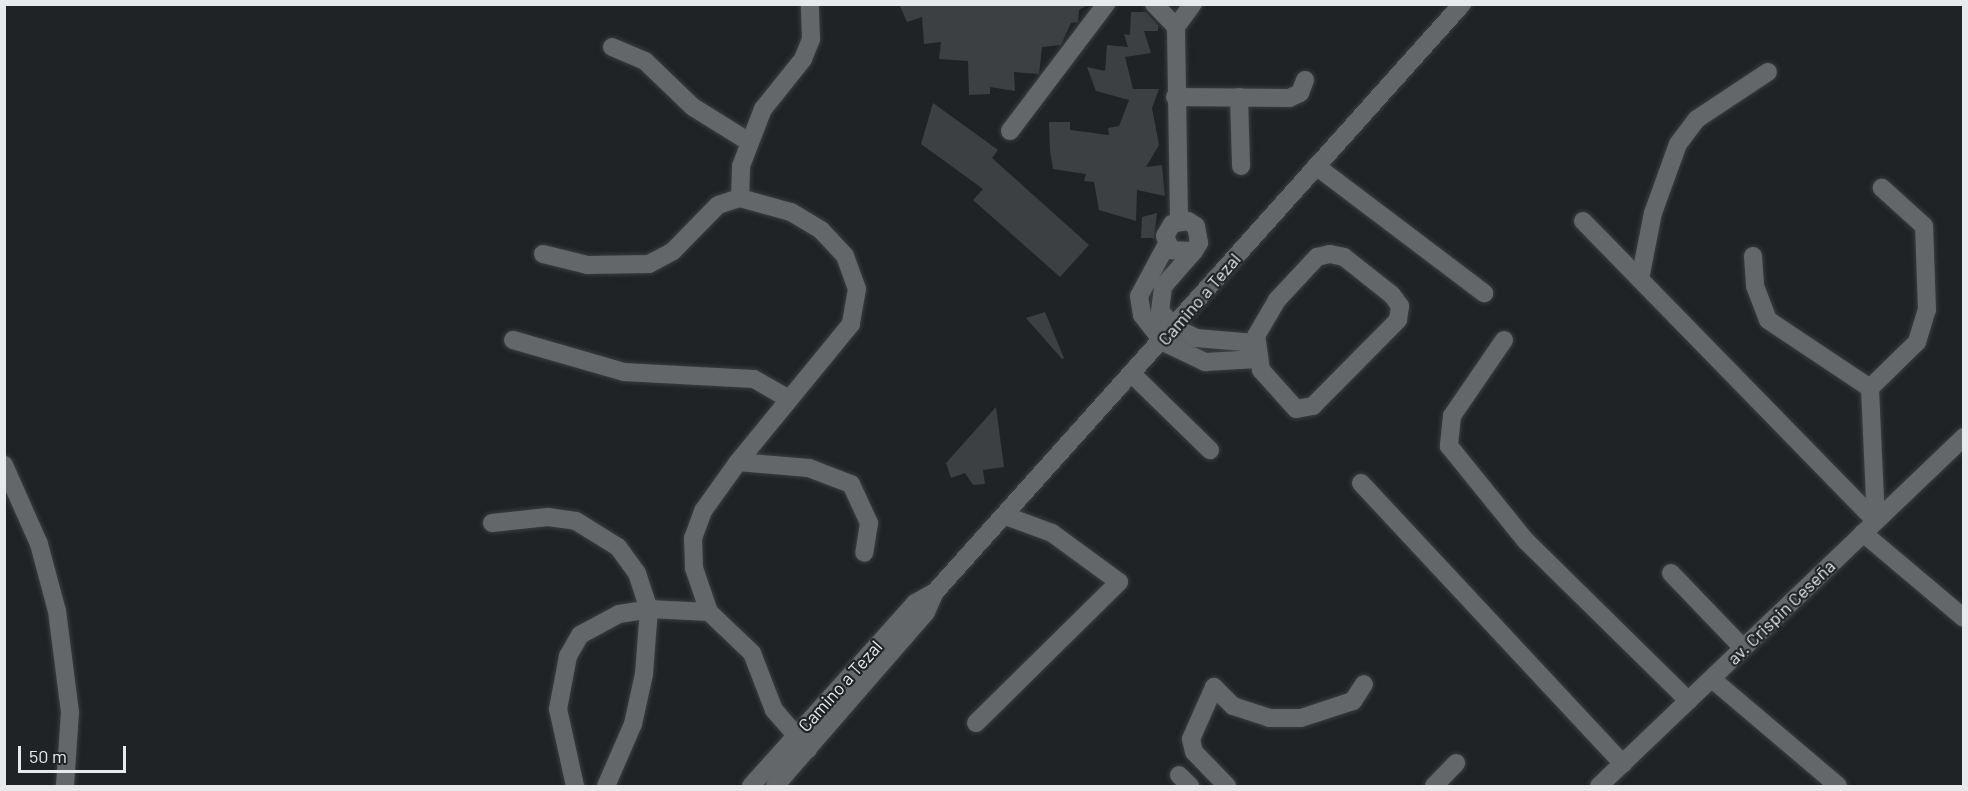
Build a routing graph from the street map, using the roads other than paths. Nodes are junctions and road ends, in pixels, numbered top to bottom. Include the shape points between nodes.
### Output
1 (810, 4) edge
2 (1106, 4) edge
3 (1154, 4) edge
4 (1193, 4) edge
5 (1462, 4) edge
6 (1176, 27) junction
7 (612, 47) dead end
8 (1768, 72) dead end
9 (1305, 80) dead end
10 (1175, 97) junction
11 (1239, 97) junction
12 (1011, 131) dead end
13 (749, 142) junction
14 (1241, 166) dead end
15 (1316, 166) junction
16 (1882, 188) dead end
17 (740, 198) junction
18 (1179, 220) junction
19 (1583, 221) dead end
20 (1167, 244) junction
21 (1194, 250) junction
22 (543, 254) dead end
23 (1753, 256) dead end
24 (1640, 279) junction
25 (1484, 293) dead end
26 (1175, 328) junction
27 (513, 340) dead end
28 (1504, 340) dead end
29 (1163, 342) junction
30 (1256, 351) junction
31 (1132, 374) junction
32 (1870, 388) junction
33 (789, 399) junction
34 (1964, 437) edge
35 (1210, 450) dead end
36 (738, 462) junction
37 (5, 466) edge
38 (1361, 483) dead end
39 (1006, 516) junction
40 (492, 523) dead end
41 (1869, 527) junction
42 (864, 553) dead end
43 (1671, 573) dead end
44 (935, 592) junction
45 (649, 609) junction
46 (709, 612) junction
47 (1964, 618) edge
48 (1743, 648) junction
49 (1712, 679) junction
50 (1364, 684) dead end
51 (1689, 701) junction
52 (976, 723) dead end
53 (794, 736) junction
54 (808, 749) junction
55 (1456, 763) dead end
56 (1623, 764) junction
57 (65, 786) edge
58 (575, 786) edge
59 (606, 786) edge
60 (751, 786) edge
61 (775, 786) edge
62 (1227, 786) edge
63 (1434, 786) edge
64 (1599, 786) edge
65 (1838, 786) edge

1 - 13 street via 811,39 803,59 763,108
2 - 12 street
3 - 6 street
4 - 6 street
5 - 15 street, Camino a Tezal
6 - 10 street
7 - 13 street via 645,61 693,107
8 - 24 street via 1697,119 1678,144 1653,213
9 - 11 street via 1294,97
10 - 11 street
10 - 18 street
11 - 14 street
13 - 17 street
15 - 25 street
15 - 26 street, Camino a Tezal
16 - 32 street via 1924,226 1927,310 1917,342
17 - 22 street via 718,205 673,251 649,264 588,265
17 - 33 street via 791,212 821,230 845,256 857,289 851,324
18 - 20 street via 1167,229
18 - 21 street via 1188,221 1200,234
19 - 24 street
20 - 21 street via 1178,254
20 - 29 street via 1139,296 1142,315
21 - 26 street via 1160,299 1160,311
23 - 32 street via 1755,286 1768,320
24 - 41 street
26 - 29 street, Camino a Tezal
26 - 30 street via 1208,341
27 - 33 street via 624,372 754,379
28 - 51 street via 1452,416 1449,447 1526,541
29 - 30 street via 1205,362
29 - 31 street, Camino a Tezal
30 - 30 street via 1268,380 1296,409 1305,410 1398,320 1400,306 1344,256 1317,257 1263,319
31 - 35 street
31 - 39 street, Camino a Tezal
32 - 41 street
33 - 36 street
34 - 41 street, av. Crispin Ceseña
36 - 42 street via 809,468 852,484 869,523
36 - 46 street via 703,511 693,538 694,568
37 - 57 street via 39,544 57,611 69,700
38 - 56 street
39 - 44 street, Camino a Tezal
39 - 52 street via 1052,533 1119,582
40 - 45 street via 548,517 576,521 600,533 637,573
41 - 47 street
41 - 48 street, av. Crispin Ceseña
43 - 48 street
44 - 53 street, Camino a Tezal via 915,603
44 - 54 street, Camino a Tezal via 926,612
45 - 46 street
45 - 58 street via 596,624 580,635 568,656 558,709
45 - 59 street via 639,701
46 - 53 street via 752,653 774,710
48 - 49 street, av. Crispin Ceseña
49 - 51 street, av. Crispin Ceseña
49 - 65 street
50 - 62 street via 1353,701 1301,718 1269,718 1233,706 1214,687 1191,739 1194,752
51 - 56 street, av. Crispin Ceseña
53 - 54 street
53 - 60 street, Camino a Tezal
54 - 61 street, Camino a Tezal
55 - 63 street
56 - 64 street, av. Crispin Ceseña

